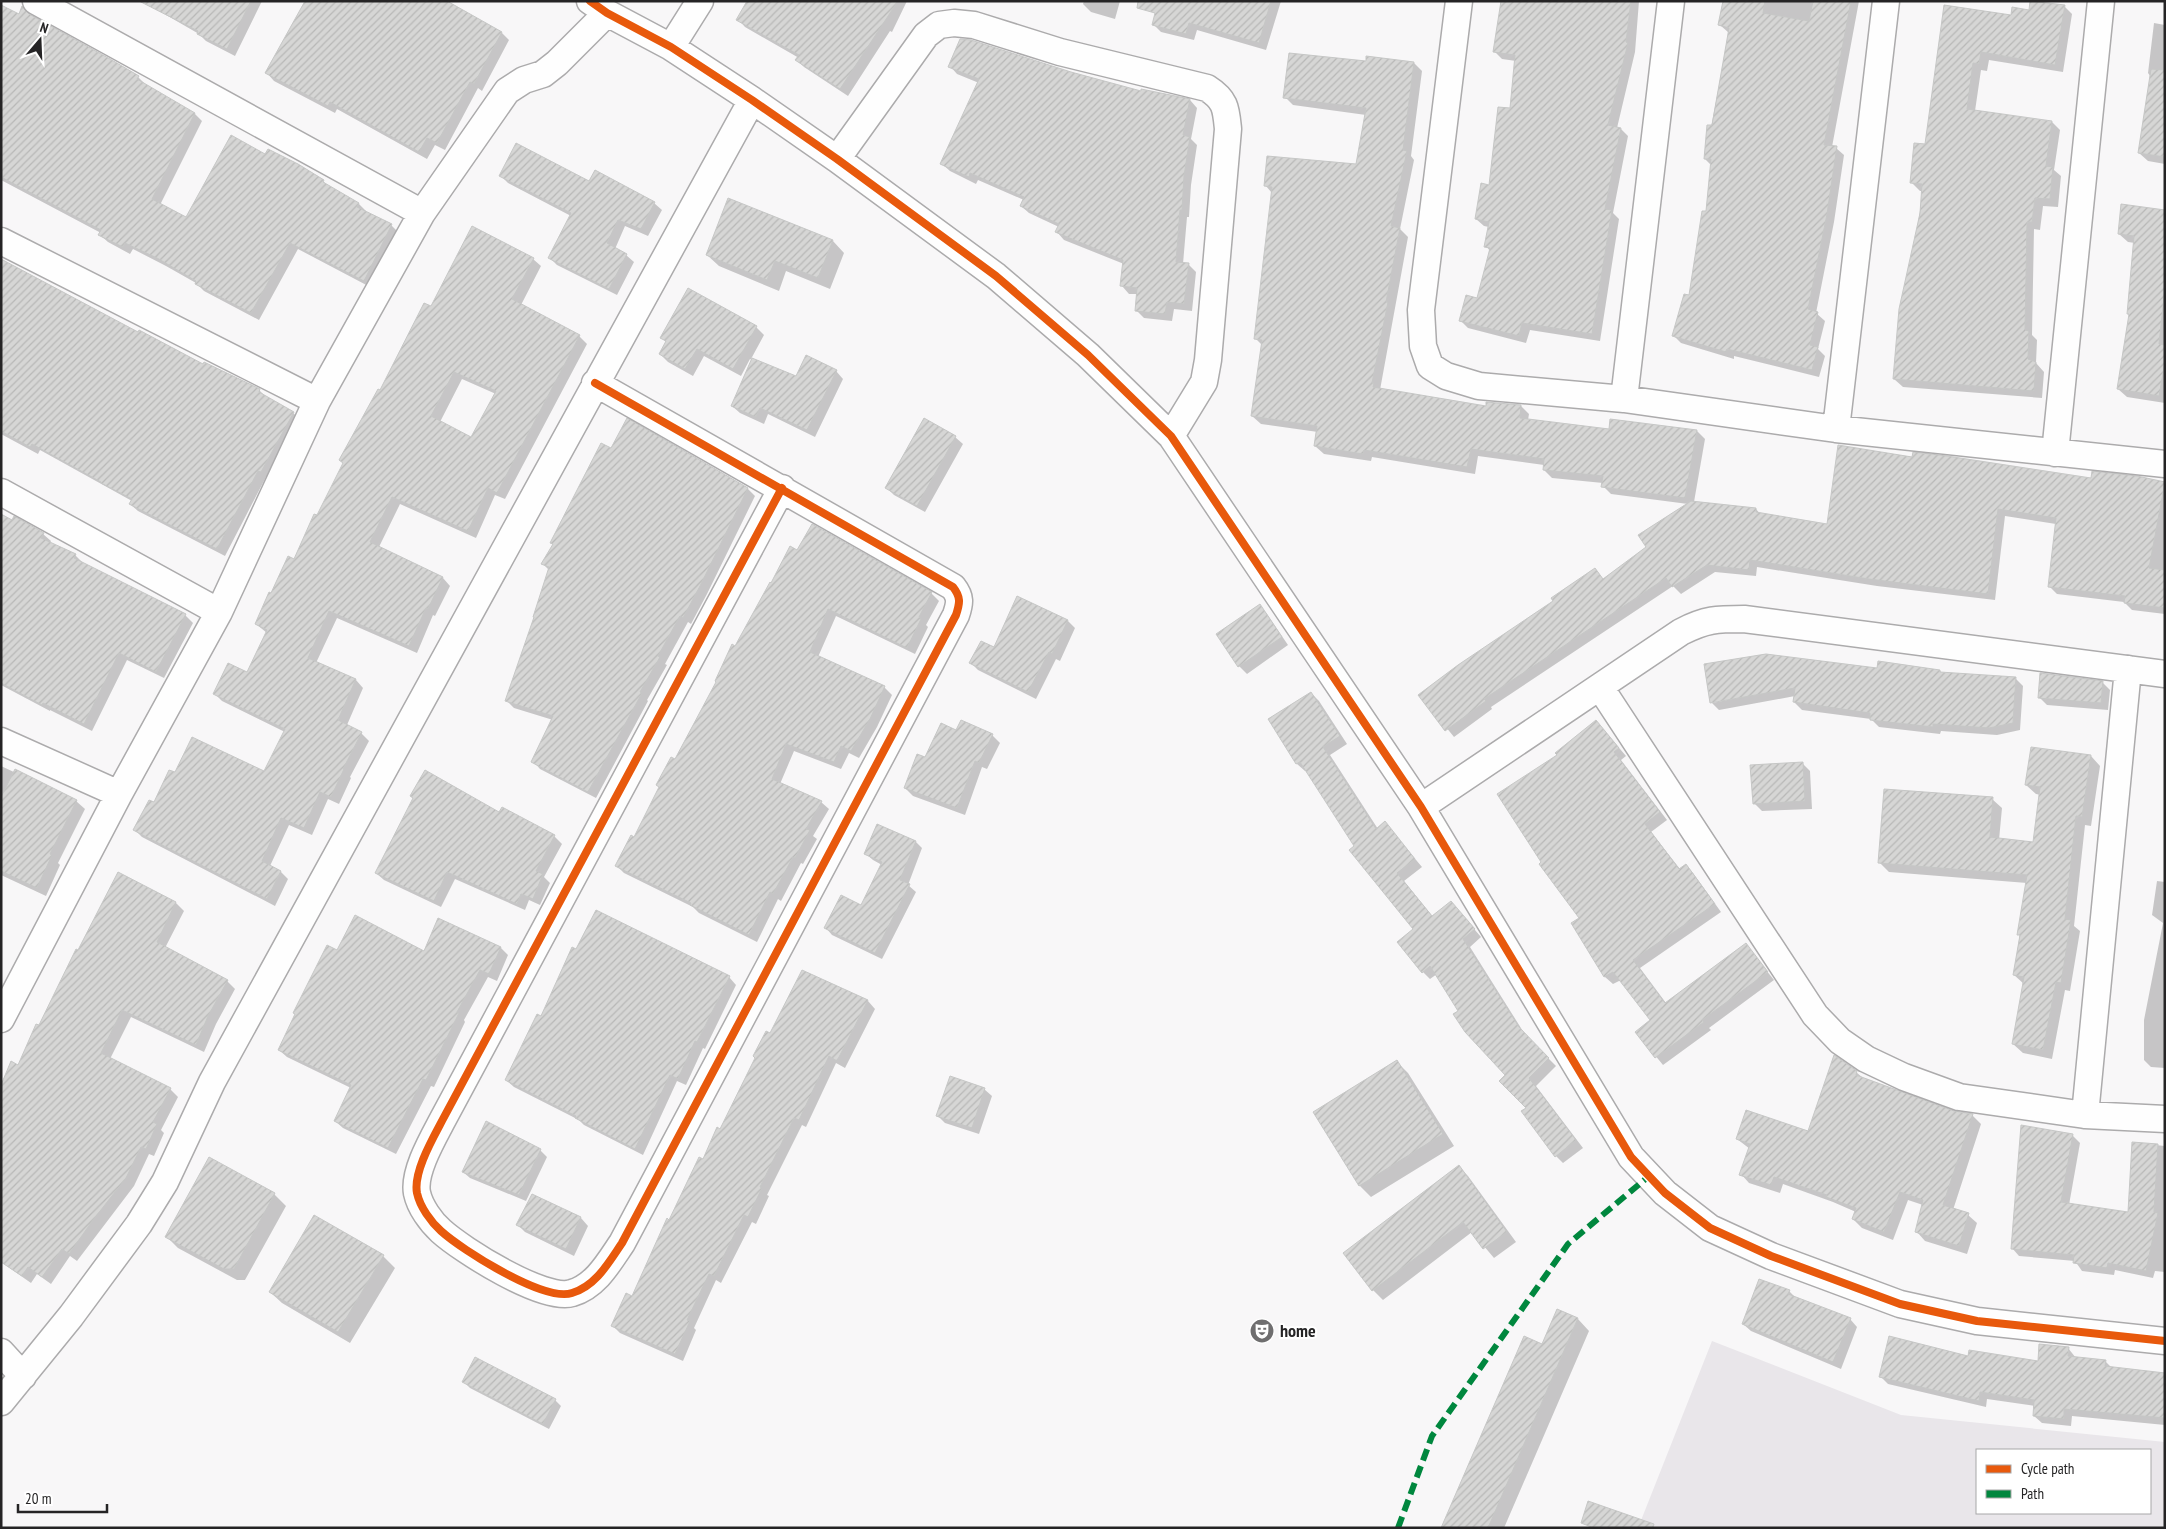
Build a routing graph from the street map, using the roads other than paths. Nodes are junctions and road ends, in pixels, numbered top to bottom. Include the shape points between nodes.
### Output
1 (36, 1) edge
2 (700, 1) edge
3 (1459, 1) edge
4 (1671, 1) edge
5 (1886, 1) edge
6 (2101, 1) edge
7 (599, 7) edge
8 (671, 47) junction
9 (752, 100) junction
10 (837, 159) junction
11 (422, 213) junction
12 (1, 241) edge
13 (595, 383) junction
14 (1624, 399) junction
15 (317, 401) junction
16 (1836, 429) junction
17 (1172, 436) junction
18 (2055, 453) junction
19 (2165, 464) edge
20 (782, 488) junction
21 (1, 492) edge
22 (219, 612) junction
23 (2128, 669) junction
24 (2165, 674) edge
25 (1600, 687) junction
26 (1, 741) edge
27 (119, 794) junction
28 (1421, 806) junction
29 (1, 1018) edge
30 (2085, 1115) junction
31 (2165, 1119) edge
32 (2165, 1341) edge
33 (1, 1352) edge
34 (23, 1376) junction
35 (1, 1402) edge

1 - 11 street
2 - 8 street
3 - 14 street via 1421,310 1423,346 1430,366 1446,376 1479,386
4 - 14 street
5 - 16 street
6 - 18 street
7 - 8 street
7 - 11 street via 550,68 507,91
8 - 9 street
9 - 10 street
9 - 13 street
10 - 17 street via 996,276 1088,355
10 - 17 street via 926,35 939,25 974,25 1060,52 1208,88 1219,95 1226,109 1228,129 1208,360 1204,382
11 - 15 street
12 - 15 street
13 - 20 street
13 - 34 street via 212,1082 165,1182 134,1231
14 - 16 street
15 - 22 street
16 - 18 street
17 - 28 street
18 - 19 street
20 - 20 street via 953,587 960,601 956,614 622,1243 601,1274 584,1288 571,1294 537,1289 484,1261 441,1232 427,1216 417,1194 417,1180 443,1119
21 - 22 street
22 - 27 street
23 - 24 street
23 - 25 street via 1744,619 1717,619 1700,622 1681,632
23 - 30 street
25 - 28 street
25 - 30 street via 1815,1015 1840,1041 1866,1059 1904,1077 1959,1097
26 - 27 street
27 - 29 street
28 - 32 street via 1631,1157 1665,1193 1710,1228 1771,1256 1900,1304 1977,1321
30 - 31 street
33 - 34 street
34 - 35 street

